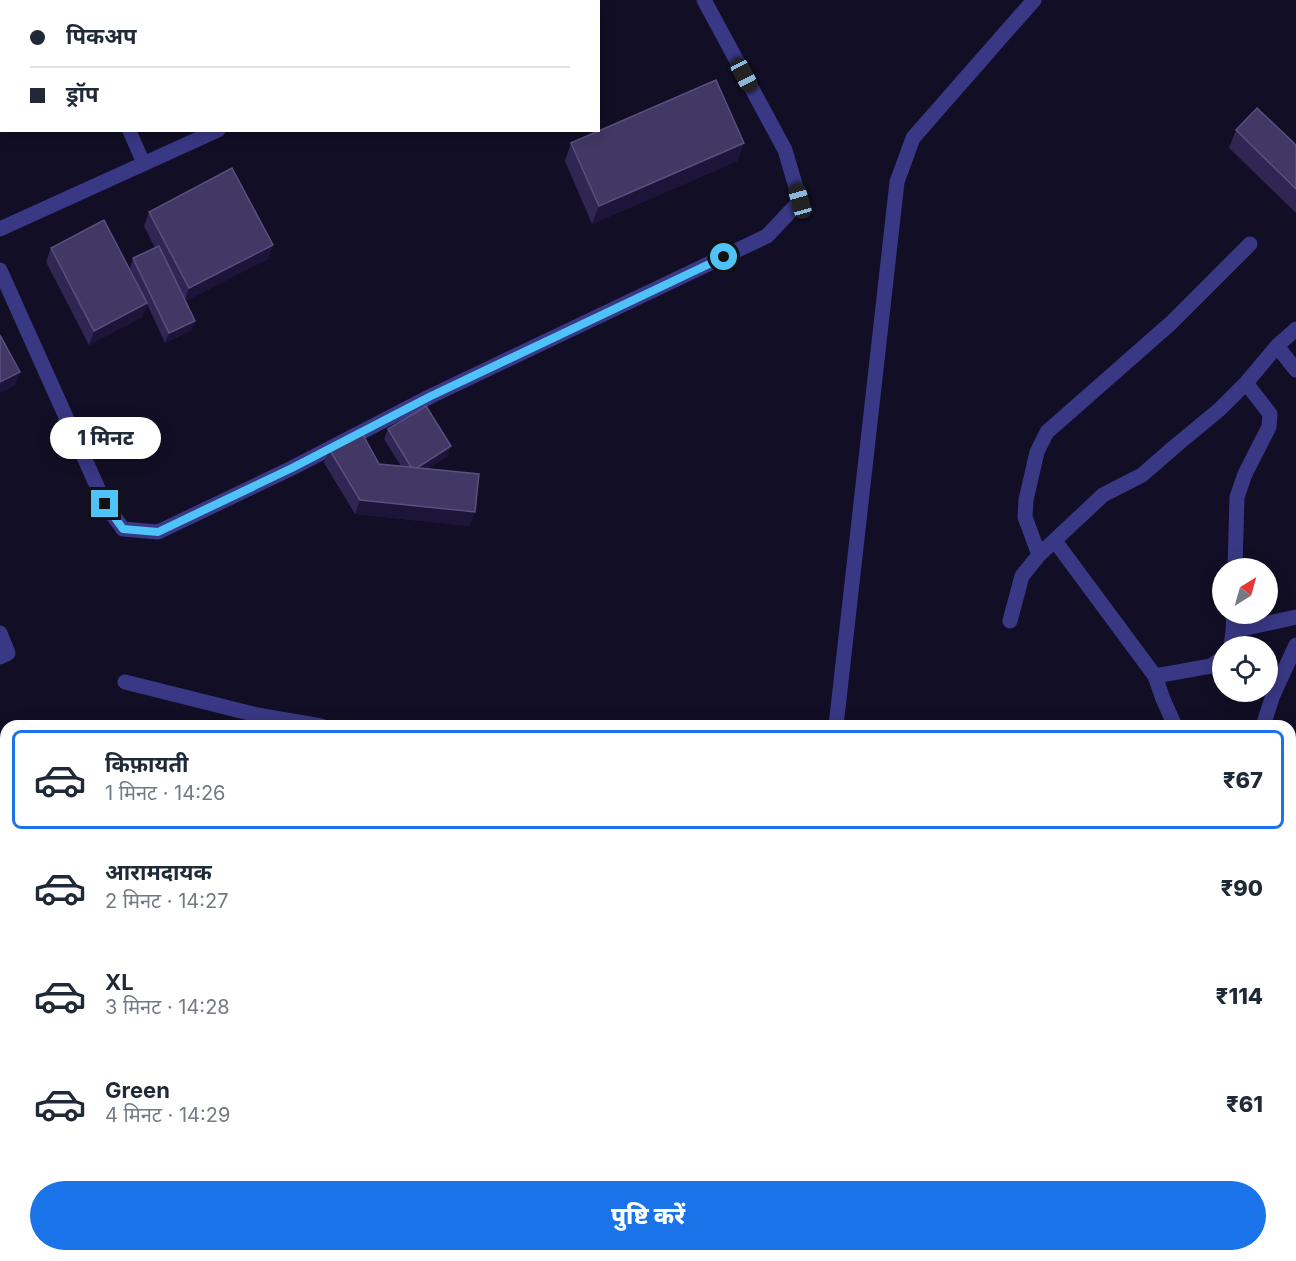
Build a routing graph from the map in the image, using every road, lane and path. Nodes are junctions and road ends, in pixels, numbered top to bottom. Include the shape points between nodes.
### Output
1 (704, 0) edge
2 (1034, 0) edge
3 (130, 132) edge
4 (214, 132) edge
5 (144, 164) junction
6 (0, 229) edge
7 (1250, 244) dead end
8 (0, 270) edge
9 (1296, 329) edge
10 (1277, 346) junction
11 (1296, 370) edge
12 (1246, 383) junction
13 (1055, 541) junction
14 (1039, 555) junction
15 (1235, 558) edge
16 (1296, 616) edge
17 (1010, 621) dead end
18 (1233, 624) edge
19 (1233, 631) junction
20 (0, 633) edge
21 (1232, 636) edge
22 (1296, 645) edge
23 (0, 657) edge
24 (1212, 665) edge
25 (1155, 676) junction
26 (125, 682) dead end
27 (286, 720) edge
28 (837, 720) edge
29 (1172, 720) edge
30 (1265, 720) edge

1 - 8 street via 785,150 800,201 767,236 158,532 123,529 105,504
2 - 28 street via 913,138 897,182
3 - 5 lane
4 - 5 street
5 - 6 street
7 - 14 street via 1171,323 1047,432 1037,452 1024,517
9 - 10 street
10 - 11 street
10 - 12 street
12 - 13 street via 1142,475 1102,495
12 - 15 street via 1270,414 1269,427 1237,497
13 - 14 street
13 - 25 street
14 - 17 street via 1022,576
16 - 19 street
18 - 19 street
19 - 21 street
20 - 23 street via 9,653
22 - 30 street
24 - 25 street
25 - 29 street
26 - 27 street

